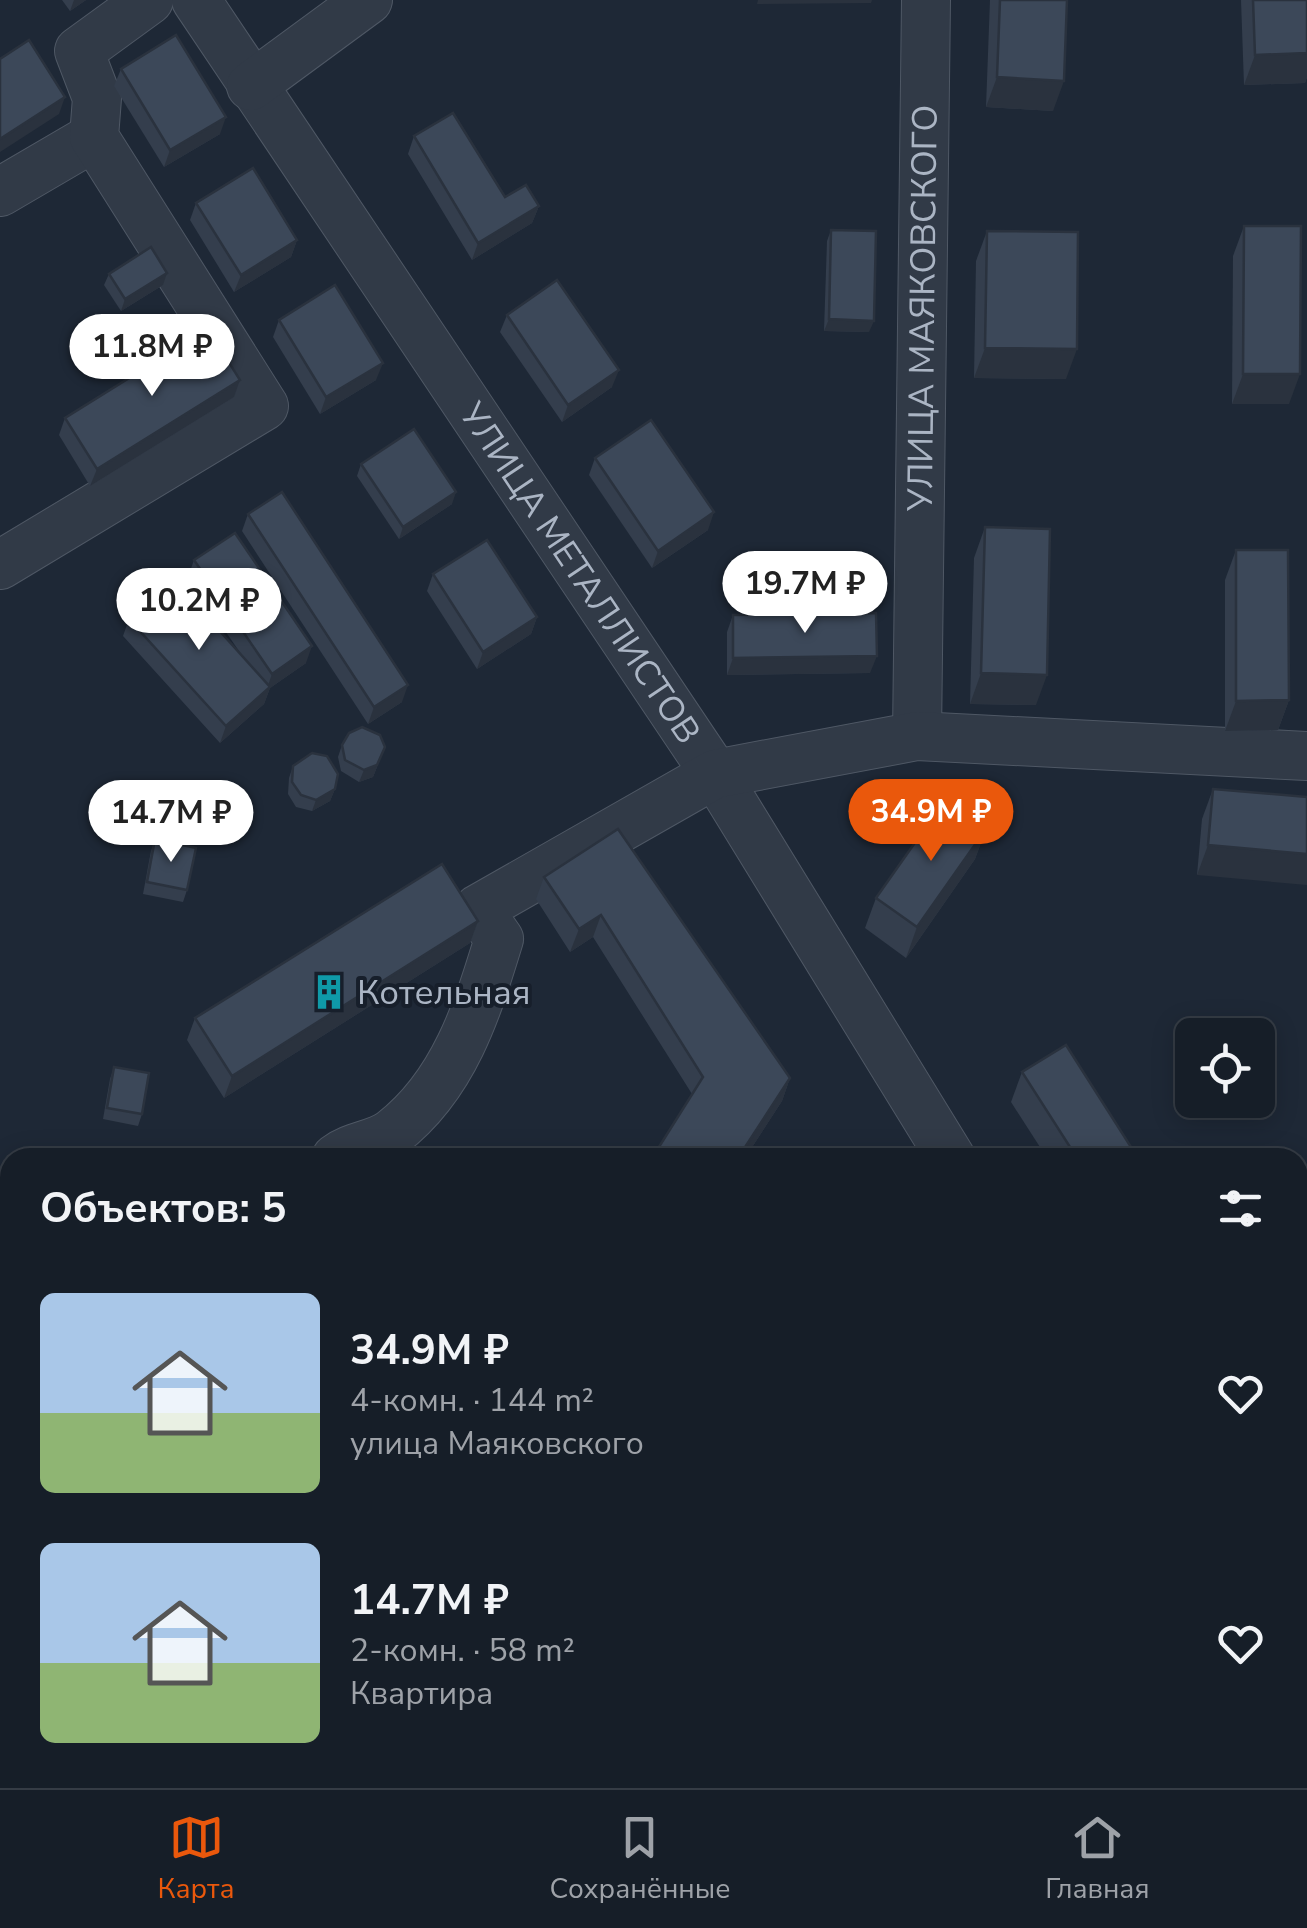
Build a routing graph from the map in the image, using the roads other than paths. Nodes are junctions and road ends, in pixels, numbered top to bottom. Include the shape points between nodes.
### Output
1 (149, 0) edge
2 (196, 0) edge
3 (368, 0) edge
4 (926, 0) edge
5 (251, 86) junction
6 (94, 137) junction
7 (0, 192) edge
8 (0, 565) edge
9 (916, 736) junction
10 (1307, 756) edge
11 (715, 774) junction
12 (361, 1148) edge
13 (945, 1148) edge

1 - 6 street via 79,52 97,98
2 - 5 street, УЛИЦА МЕТАЛЛИСТОВ
3 - 5 street
4 - 9 street, УЛИЦА МАЯКОВСКОГО
5 - 11 street, УЛИЦА МЕТАЛЛИСТОВ
6 - 7 street
6 - 8 street via 264,406
9 - 10 street
9 - 11 street
11 - 12 street via 478,909 499,939 473,1024 428,1100 390,1136
11 - 13 street, УЛИЦА МЕТАЛЛИСТОВ

